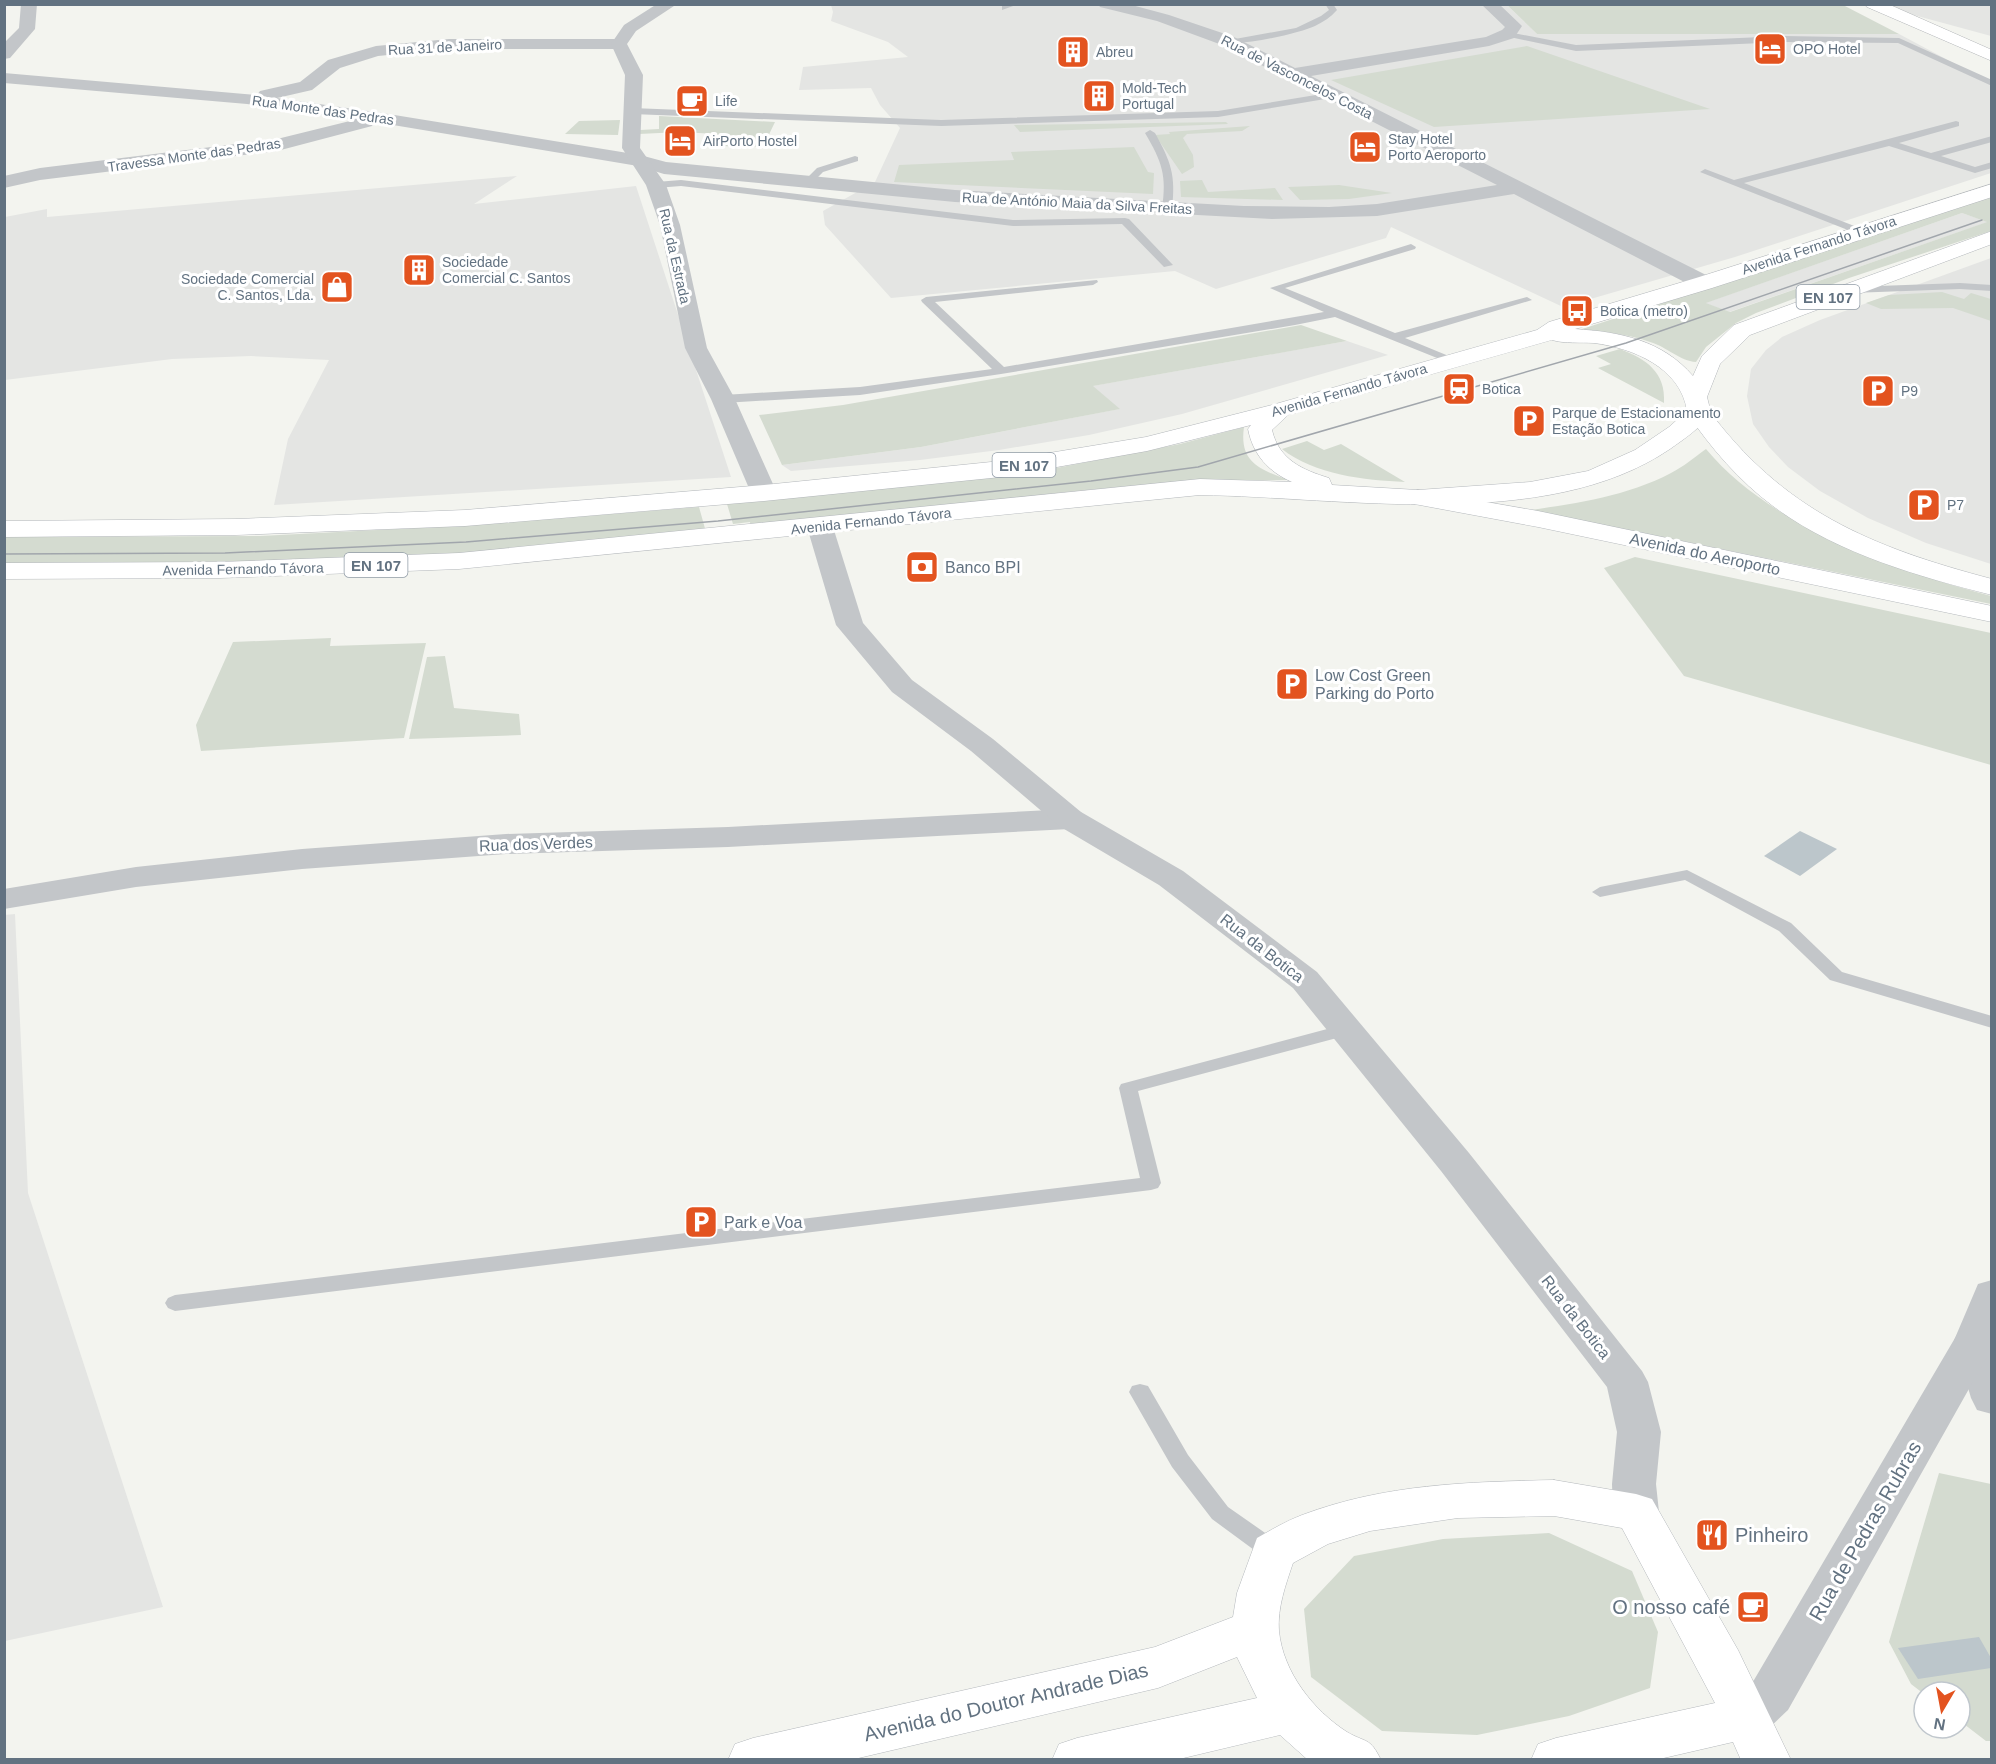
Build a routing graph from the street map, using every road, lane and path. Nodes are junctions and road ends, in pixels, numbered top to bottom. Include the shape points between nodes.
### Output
1 (29, 4) edge
2 (669, 4) edge
3 (1015, 4) edge
4 (1106, 4) edge
5 (1329, 4) edge
6 (1489, 4) edge
7 (1874, 4) edge
8 (1005, 8) dead end
9 (1904, 12) edge
10 (1508, 34) junction
11 (1228, 41) junction
12 (619, 44) junction
13 (1992, 44) edge
14 (4, 54) edge
15 (1992, 56) edge
16 (1292, 74) junction
17 (4, 78) edge
18 (1992, 83) edge
19 (1334, 95) junction
20 (246, 99) junction
21 (632, 111) junction
22 (382, 118) junction
23 (1956, 123) dead end
24 (1149, 133) dead end
25 (1992, 139) edge
26 (1889, 143) junction
27 (1930, 156) junction
28 (855, 159) dead end
29 (640, 161) junction
30 (1992, 165) edge
31 (1705, 172) dead end
32 (4, 182) edge
33 (807, 183) junction
34 (1734, 183) junction
35 (656, 185) junction
36 (1514, 188) junction
37 (1992, 189) edge
38 (1167, 209) junction
39 (1858, 231) junction
40 (1992, 237) edge
41 (1411, 247) dead end
42 (1168, 265) dead end
43 (1992, 278) edge
44 (1093, 282) dead end
45 (1704, 283) junction
46 (1960, 286) junction
47 (1992, 288) edge
48 (1845, 291) junction
49 (1992, 293) edge
50 (1527, 300) dead end
51 (1336, 313) junction
52 (1545, 335) junction
53 (1395, 337) junction
54 (1452, 361) junction
55 (1001, 371) junction
56 (723, 399) junction
57 (1698, 404) junction
58 (1280, 410) junction
59 (764, 493) junction
60 (1358, 494) junction
61 (1418, 498) junction
62 (820, 527) junction
63 (4, 529) edge
64 (4, 571) edge
65 (1992, 587) edge
66 (1992, 614) edge
67 (1070, 819) junction
68 (1600, 892) dead end
69 (4, 899) edge
70 (1992, 1022) edge
71 (1346, 1030) junction
72 (1992, 1295) edge
73 (175, 1303) dead end
74 (1975, 1340) junction
75 (1140, 1392) dead end
76 (1992, 1398) edge
77 (1636, 1512) junction
78 (1273, 1551) junction
79 (1255, 1629) junction
80 (1288, 1712) junction
81 (1756, 1738) edge
82 (753, 1760) edge
83 (1077, 1760) edge
84 (1356, 1760) edge
85 (1556, 1760) edge

1 - 14 street via 27,29
2 - 12 street via 630,28
3 - 8 lane
4 - 11 street, Rua de Vasconcelos Costa via 1163,18
5 - 11 lane via 1333,10 1326,19 1285,33
6 - 10 street via 1514,26
7 - 9 main road
9 - 13 main road
9 - 15 main road
10 - 16 street via 1489,41
10 - 18 lane via 1576,48 1784,39 1899,41
11 - 16 street, Rua de Vasconcelos Costa
12 - 20 street, Rua 31 de Janeiro via 449,44 376,51 334,64 306,86
12 - 21 street, Rua da Estrada via 634,75
16 - 19 street, Rua de Vasconcelos Costa
17 - 20 street, Rua Monte das Pedras
19 - 21 lane via 1218,114 941,123
19 - 36 street, Rua de Vasconcelos Costa
20 - 22 street, Rua Monte das Pedras
21 - 29 street, Rua da Estrada via 631,148
22 - 29 street, Rua Monte das Pedras
22 - 32 street, Travessa Monte das Pedras via 277,145 40,174
23 - 26 lane
24 - 38 lane via 1170,169
25 - 27 lane
26 - 27 lane
26 - 34 lane
27 - 30 lane via 1975,170
28 - 33 lane via 820,170
29 - 33 street, Rua de António Maia da Silva Freitas via 664,168
29 - 35 street, Rua da Estrada
31 - 34 lane
33 - 38 street, Rua de António Maia da Silva Freitas via 1022,202
34 - 39 lane
35 - 42 lane via 681,183 1013,223 1125,221
35 - 56 street, Rua da Estrada via 670,225 696,348
36 - 38 street, Rua de António Maia da Silva Freitas via 1358,212
36 - 45 street, Rua de Vasconcelos Costa
37 - 39 main road, Avenida Fernando Távora / EN 107
39 - 45 main road, Avenida Fernando Távora / EN 107
40 - 48 main road, Avenida Fernando Távora / EN 107
41 - 51 lane via 1275,288
43 - 46 lane
44 - 55 lane via 926,300
45 - 52 main road, Avenida Fernando Távora / EN 107 via 1557,327
46 - 47 lane
46 - 48 lane
46 - 49 lane
48 - 57 main road, Avenida Fernando Távora / EN 107 via 1742,330 1710,361
50 - 53 lane
51 - 53 lane
51 - 55 lane
52 - 54 main road, Avenida Fernando Távora / EN 107
52 - 57 main road, Avenida Fernando Távora via 1614,339 1649,350 1677,369
53 - 54 lane
54 - 58 main road, Avenida Fernando Távora / EN 107
55 - 56 lane via 860,391
56 - 59 street, Rua da Estrada
57 - 61 main road, Avenida Fernando Távora / EN 107 via 1678,432 1644,455 1595,477 1530,490
57 - 65 main road via 1711,430 1759,483 1803,514 1867,547
58 - 59 main road, Avenida Fernando Távora / EN 107 via 1147,444 1012,467
58 - 60 main road via 1260,429 1264,450 1279,465 1310,480
59 - 63 main road, Avenida Fernando Távora / EN 107 via 465,518 236,527
60 - 61 main road, Avenida Fernando Távora
60 - 62 main road, Avenida Fernando Távora via 1200,487
61 - 66 main road, Avenida do Aeroporto via 1538,519
62 - 64 main road, Avenida Fernando Távora / EN 107 via 459,561 219,570
62 - 67 street, Rua da Botica via 850,625 902,686 982,745
67 - 69 street, Rua dos Verdes via 506,844 314,858 136,877
67 - 71 street, Rua da Botica via 1180,885 1305,981
68 - 70 lane via 1687,875 1785,927 1836,976
71 - 73 lane via 1128,1088 1151,1183
71 - 77 street, Rua da Botica via 1627,1382 1639,1431 1634,1484
72 - 74 street, Rua de Pedras Rubras
74 - 76 street
74 - 81 street, Rua de Pedras Rubras via 1771,1695
75 - 78 lane via 1180,1461 1220,1513
77 - 78 main road via 1554,1498 1458,1500 1370,1513 1315,1529
77 - 81 main road, Rua da Botica via 1679,1586
78 - 79 main road via 1260,1593
79 - 80 main road via 1258,1652
79 - 82 main road, Avenida do Doutor Andrade Dias via 1158,1667
80 - 83 main road
80 - 84 main road via 1329,1747
81 - 85 main road

